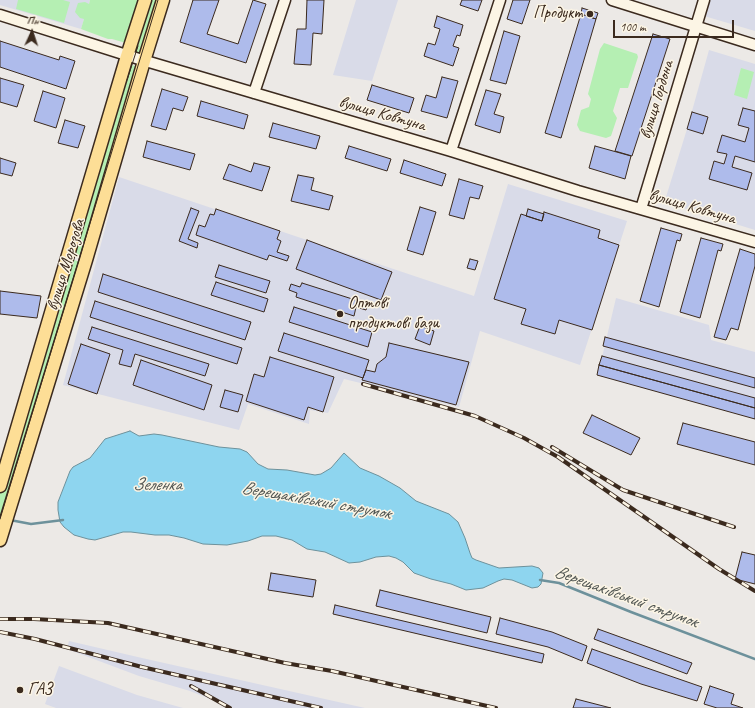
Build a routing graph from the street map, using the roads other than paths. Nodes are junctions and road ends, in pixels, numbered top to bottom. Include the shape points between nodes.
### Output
1 (145, 0) edge
2 (164, 0) edge
3 (285, 0) edge
4 (500, 0) edge
5 (612, 0) edge
6 (704, 0) edge
7 (0, 15) edge
8 (696, 27) junction
9 (755, 45) edge
10 (127, 56) junction
11 (144, 61) junction
12 (254, 93) junction
13 (451, 151) junction
14 (641, 209) junction
15 (755, 242) edge
16 (0, 486) edge
17 (0, 540) edge

1 - 10 main road, вулиця Морозова
2 - 11 main road, вулиця Морозова
3 - 12 street
4 - 13 street
5 - 8 street
6 - 8 street, вулиця Гордона
7 - 10 street, вулиця Ковтуна
8 - 9 street
8 - 14 street, вулиця Гордона
10 - 11 street, вулиця Ковтуна
10 - 16 main road, вулиця Морозова
11 - 12 street, вулиця Ковтуна
11 - 17 main road, вулиця Морозова
12 - 13 street, вулиця Ковтуна
13 - 14 street, вулиця Ковтуна
14 - 15 street, вулиця Ковтуна

